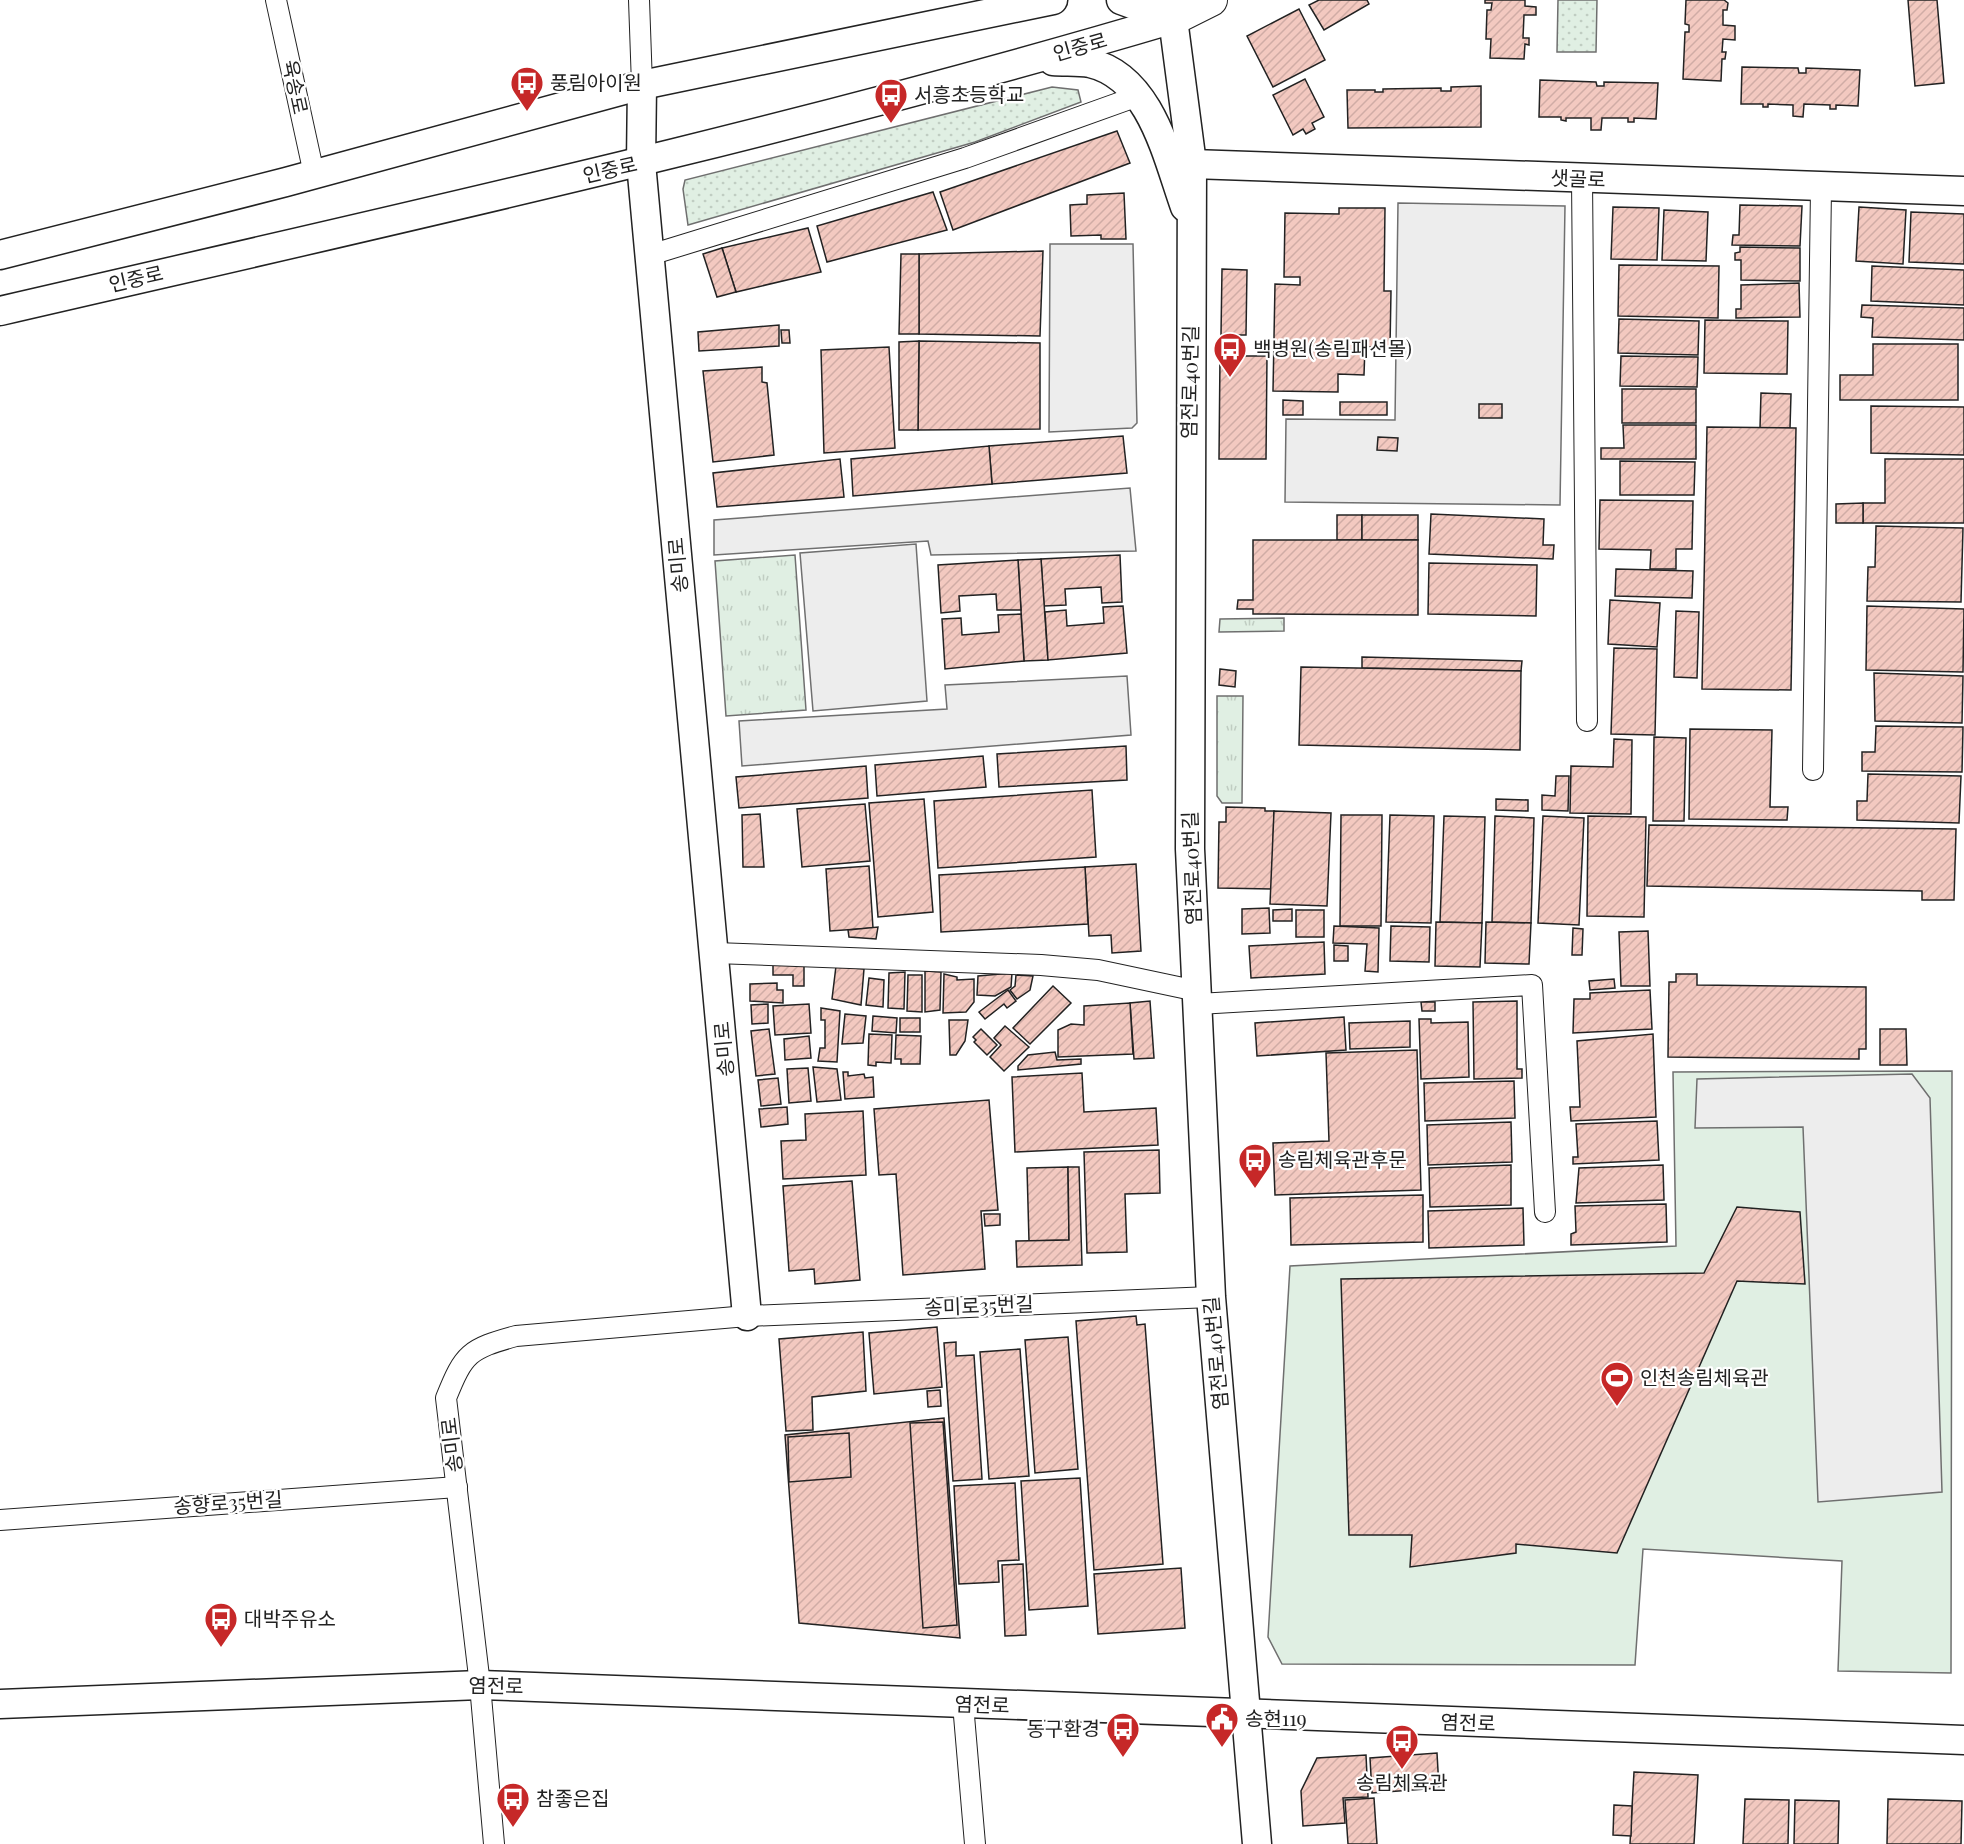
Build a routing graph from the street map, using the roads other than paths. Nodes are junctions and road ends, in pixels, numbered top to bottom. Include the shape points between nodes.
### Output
1 (276, 0) edge
2 (639, 0) edge
3 (1051, 0) edge
4 (1121, 0) edge
5 (1211, 0) edge
6 (971, 8) edge
7 (1167, 10) edge
8 (1036, 60) junction
9 (642, 85) junction
10 (1138, 96) junction
11 (641, 163) junction
12 (1192, 164) junction
13 (314, 174) junction
14 (1582, 179) junction
15 (1821, 188) junction
16 (1964, 191) edge
17 (1192, 225) junction
18 (0, 255) edge
19 (650, 255) junction
20 (0, 311) edge
21 (1587, 722) dead end
22 (1813, 770) dead end
23 (715, 953) junction
24 (1197, 998) junction
25 (1545, 1212) dead end
26 (1211, 1297) junction
27 (747, 1316) junction
28 (457, 1486) junction
29 (0, 1520) edge
30 (480, 1685) junction
31 (0, 1704) edge
32 (963, 1704) junction
33 (1247, 1715) junction
34 (1964, 1740) edge
35 (494, 1844) edge
36 (975, 1844) edge
37 (1257, 1844) edge

1 - 13 street, 육송로
2 - 9 street
3 - 6 street
4 - 7 street
5 - 7 main road, 인중로
6 - 9 street
7 - 8 street, 인중로
7 - 12 street, 염전로40번길
8 - 10 street via 1091,63 1125,81
8 - 11 street, 인중로
9 - 11 street, 송미로
9 - 13 street
10 - 17 street via 1161,138
10 - 19 street via 965,158
11 - 19 street, 송미로
11 - 20 street, 인중로
12 - 14 street, 샛골로
12 - 17 street, 염전로40번길
13 - 18 street
14 - 15 street, 샛골로
14 - 21 street
15 - 16 street, 샛골로
15 - 22 street
17 - 24 street, 염전로40번길 via 1190,849
19 - 23 street, 송미로
23 - 24 street via 1041,964 1098,970
23 - 27 street, 송미로
24 - 25 street via 1532,986
24 - 26 street, 염전로40번길
26 - 27 street, 송미로35번길
26 - 33 street, 염전로40번길
27 - 28 street, 송미로 via 516,1336 481,1346 460,1364 446,1398
28 - 29 street, 송향로35번길
28 - 30 street, 송미로
30 - 31 street, 염전로
30 - 32 street, 염전로
30 - 35 street, 송미로
32 - 33 street, 염전로
32 - 36 street
33 - 34 street, 염전로
33 - 37 street, 염전로40번길

